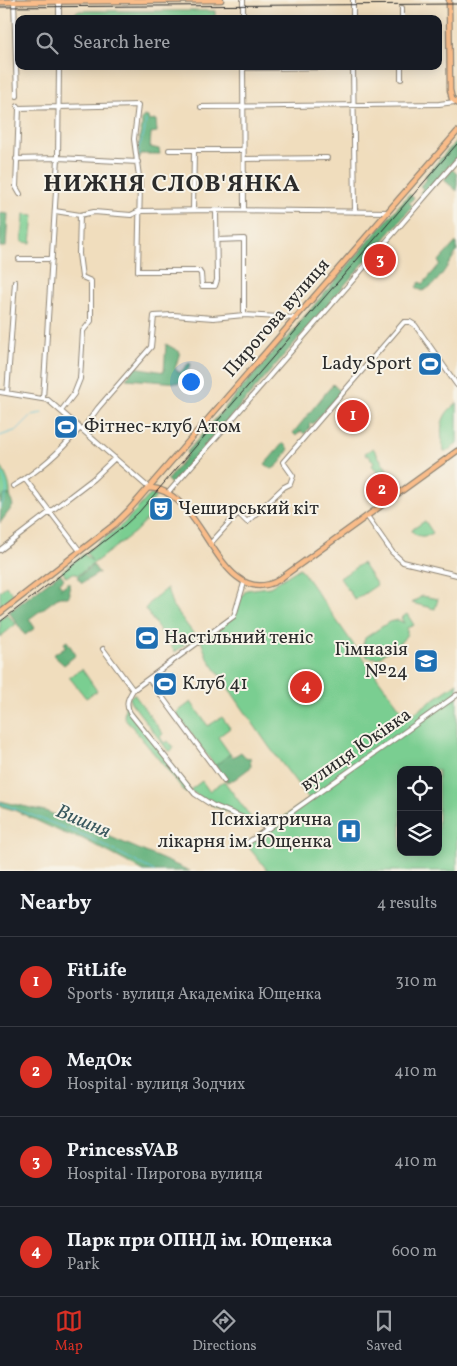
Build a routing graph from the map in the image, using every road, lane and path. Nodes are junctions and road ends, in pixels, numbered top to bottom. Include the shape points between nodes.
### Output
1 (98, 0) edge
2 (138, 0) edge
3 (192, 0) edge
4 (222, 0) edge
5 (243, 0) edge
6 (353, 0) edge
7 (449, 0) edge
8 (14, 1) edge
9 (59, 1) edge
10 (0, 2) edge
11 (402, 8) dead end
12 (59, 15) edge
13 (243, 15) edge
14 (353, 15) edge
15 (402, 15) edge
16 (15, 48) edge
17 (15, 70) edge
18 (59, 70) edge
19 (243, 70) edge
20 (353, 70) edge
21 (401, 70) edge
22 (401, 78) dead end
23 (16, 96) dead end
24 (456, 103) edge
25 (353, 104) junction
26 (60, 106) junction
27 (201, 107) dead end
28 (243, 107) junction
29 (457, 132) edge
30 (169, 150) dead end
31 (194, 150) junction
32 (244, 150) junction
33 (58, 158) junction
34 (327, 158) dead end
35 (16, 159) junction
36 (244, 159) junction
37 (457, 160) edge
38 (138, 162) junction
39 (20, 194) dead end
40 (193, 210) junction
41 (216, 210) junction
42 (244, 210) junction
43 (55, 211) junction
44 (139, 211) junction
45 (355, 212) junction
46 (388, 212) junction
47 (80, 215) junction
48 (217, 240) junction
49 (19, 259) dead end
50 (52, 259) junction
51 (15, 282) dead end
52 (244, 315) junction
53 (297, 318) junction
54 (457, 384) edge
55 (0, 392) edge
56 (7, 393) junction
57 (43, 399) junction
58 (60, 411) junction
59 (81, 429) junction
60 (457, 451) edge
61 (114, 458) junction
62 (25, 479) junction
63 (13, 486) dead end
64 (150, 488) junction
65 (168, 493) junction
66 (49, 513) junction
67 (367, 516) junction
68 (210, 544) junction
69 (0, 550) edge
70 (80, 551) junction
71 (457, 575) edge
72 (244, 583) junction
73 (0, 613) edge
74 (103, 649) dead end
75 (148, 679) junction
76 (133, 690) junction
77 (457, 696) edge
78 (224, 781) dead end
79 (268, 828) junction
80 (246, 844) dead end

1 - 2 main road
1 - 9 main road
2 - 3 main road
3 - 4 main road
5 - 13 street
6 - 14 street
7 - 24 main road via 450,90
8 - 9 main road
8 - 10 main road
8 - 16 street
9 - 12 street
11 - 15 street
17 - 23 street
18 - 26 street
19 - 28 street
20 - 25 street
21 - 22 street
24 - 25 street
25 - 28 street
25 - 45 street
26 - 33 street
26 - 35 street via 18,107
26 - 38 street via 138,105 134,139
27 - 28 street
28 - 32 street
29 - 46 main road, Пирогова вулиця
30 - 31 street
31 - 32 street
31 - 40 street
32 - 36 street
33 - 35 street
33 - 38 street
33 - 43 street
34 - 36 street
35 - 39 street via 16,187
36 - 42 street
37 - 65 street, Пирогова вулиця
38 - 44 street
40 - 41 street
40 - 44 street
41 - 42 street
41 - 48 street
42 - 45 street
43 - 47 street
43 - 50 street
44 - 47 street via 131,215 94,212
44 - 48 street via 138,272 199,271 202,286 215,286 218,280
45 - 46 street
46 - 53 main road, Пирогова вулиця
47 - 58 street via 79,254 82,277 91,281 91,321 83,331 80,379 74,394
48 - 52 street via 244,239
49 - 50 street
50 - 57 street
51 - 56 street
52 - 53 street
52 - 59 street via 213,318 154,316 151,348
53 - 64 main road, Пирогова вулиця
54 - 68 street via 415,325 404,322 283,462 293,476 290,484 247,522 238,513
55 - 56 street
56 - 57 street
57 - 58 street
58 - 59 street
59 - 61 street
59 - 62 street
60 - 67 main road
61 - 64 street
61 - 66 street
62 - 63 street
62 - 66 street
64 - 65 main road
64 - 70 main road, Пирогова вулиця via 123,517
65 - 68 main road via 191,515
66 - 69 street
66 - 70 street
67 - 71 street via 403,562
67 - 72 main road via 277,581 263,586
68 - 72 main road
70 - 73 main road, Пирогова вулиця
72 - 75 street via 234,616
74 - 76 street
75 - 76 street
75 - 78 street
76 - 79 street via 127,701 128,711 190,790 212,805
77 - 79 street, вулиця Юківка
79 - 80 street, вулиця Юківка

